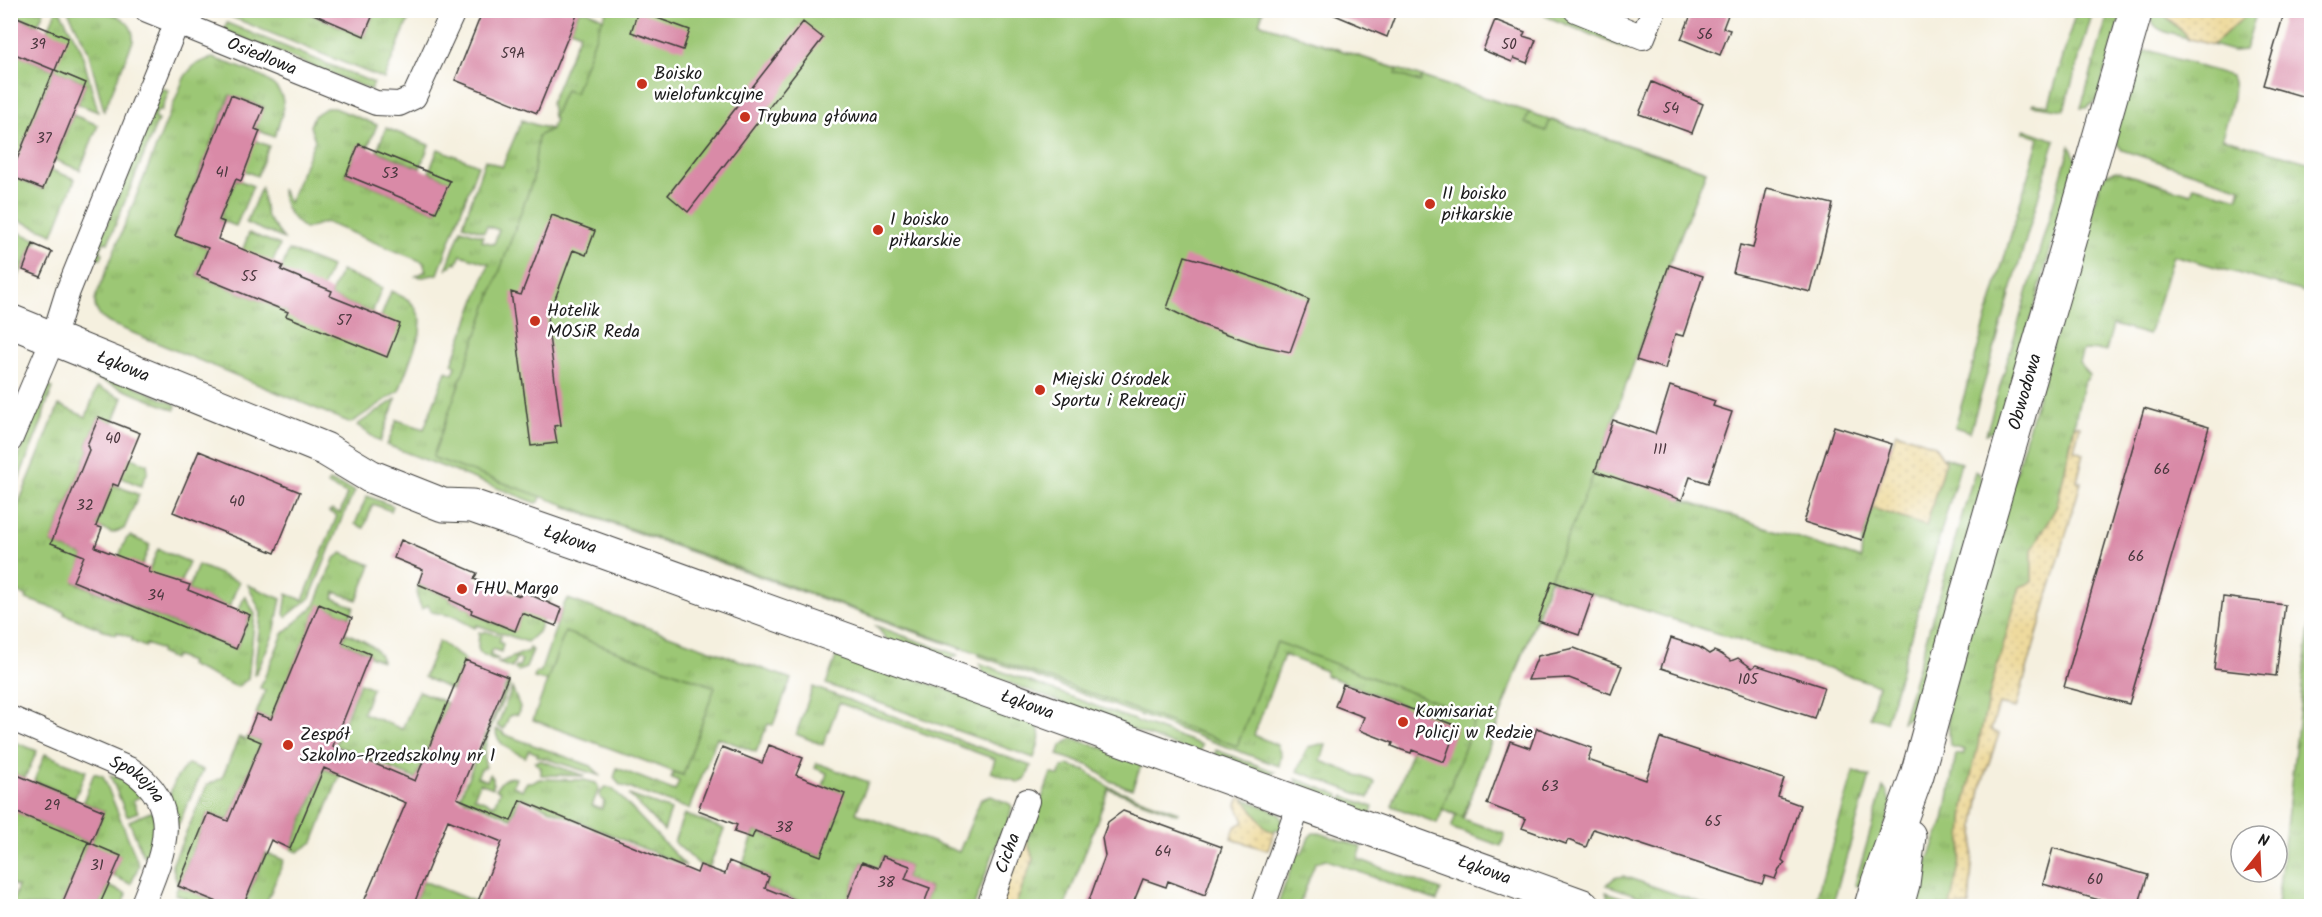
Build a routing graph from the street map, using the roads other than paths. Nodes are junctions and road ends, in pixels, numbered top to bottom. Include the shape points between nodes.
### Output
1 (147, 10) edge
2 (454, 10) edge
3 (1576, 10) edge
4 (1654, 10) edge
5 (2136, 10) edge
6 (177, 22) junction
7 (10, 321) edge
8 (53, 339) junction
9 (10, 440) edge
10 (10, 718) edge
11 (1917, 775) junction
12 (1027, 801) dead end
13 (1299, 804) junction
14 (142, 906) edge
15 (989, 906) edge
16 (1263, 906) edge
17 (1583, 906) edge
18 (1871, 906) edge
19 (1897, 906) edge

1 - 6 street, Osiedlowa
2 - 6 street, Osiedlowa via 414,97 399,104 376,103
3 - 4 street via 1644,37
5 - 11 street, Obwodowa
6 - 8 street via 68,291
7 - 8 street, Łąkowa
8 - 9 street
8 - 13 street, Łąkowa via 325,449 376,459 450,488 472,506
10 - 14 street, Spokojna via 146,779 165,817 166,829
11 - 18 street, Obwodowa
11 - 19 street, Obwodowa
12 - 15 street, Cicha
13 - 16 street
13 - 17 street, Łąkowa

